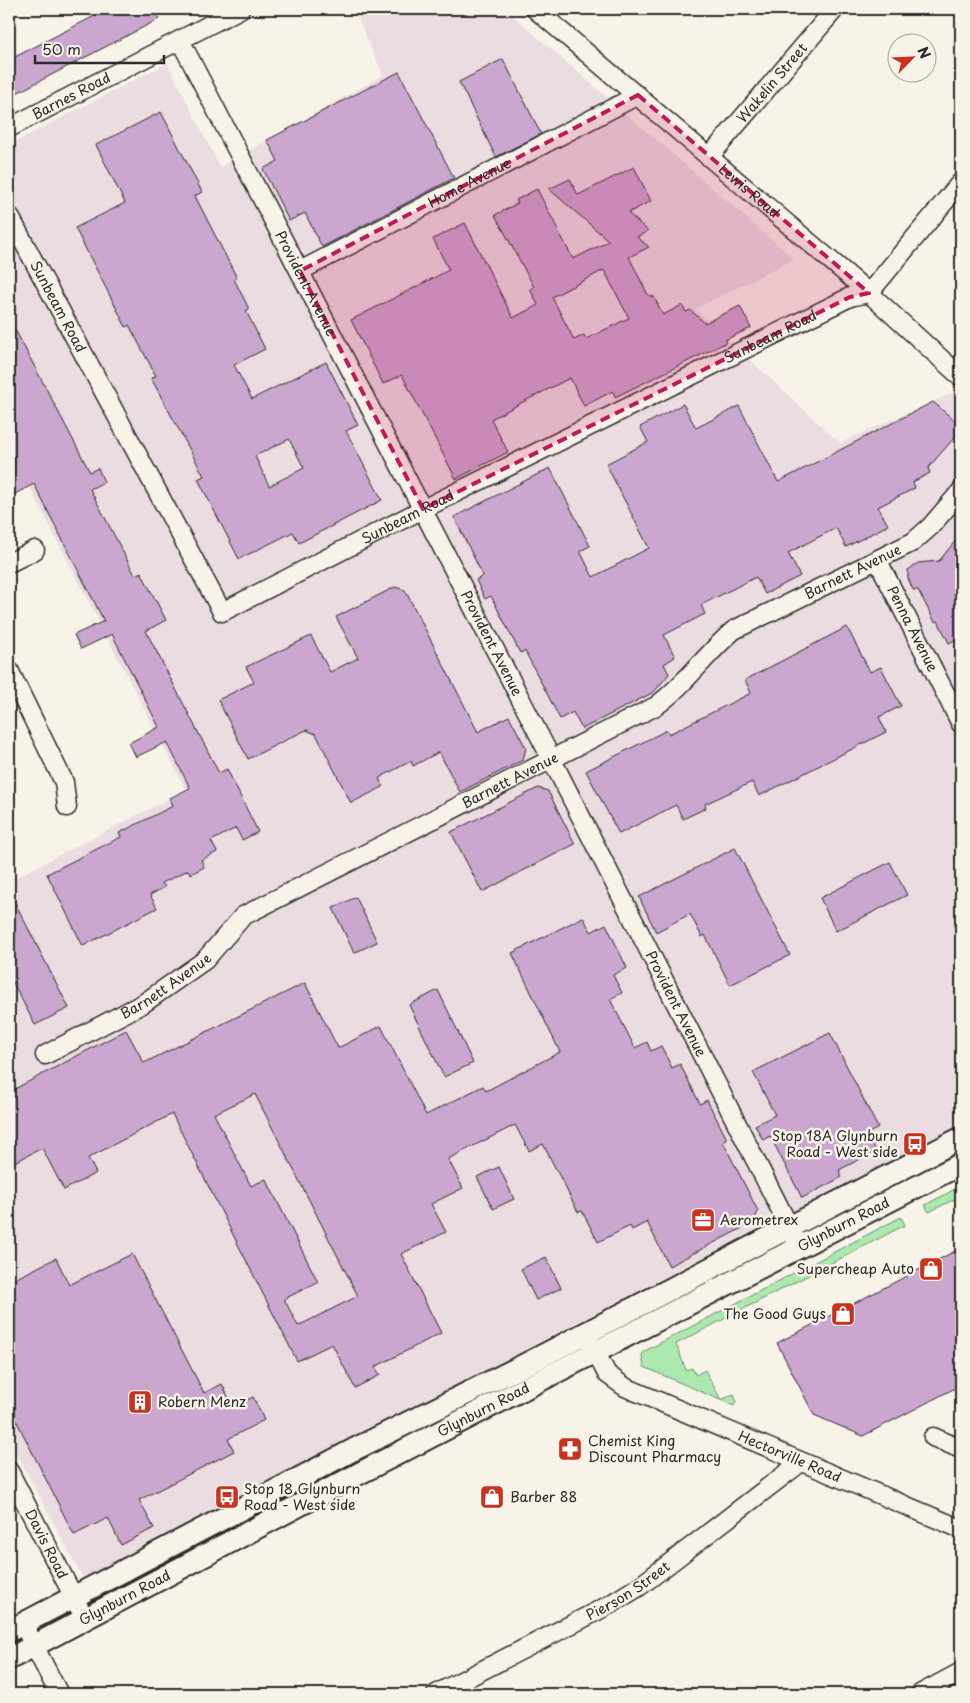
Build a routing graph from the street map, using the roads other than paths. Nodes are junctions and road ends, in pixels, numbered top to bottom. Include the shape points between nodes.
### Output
1 (240, 9) edge
2 (535, 9) edge
3 (834, 9) edge
4 (180, 40) junction
5 (638, 95) junction
6 (9, 128) edge
7 (710, 156) junction
8 (961, 182) edge
9 (9, 215) edge
10 (300, 271) junction
11 (869, 293) junction
12 (961, 377) edge
13 (961, 491) edge
14 (423, 509) junction
15 (34, 550) dead end
16 (878, 561) junction
17 (9, 563) edge
18 (9, 670) edge
19 (961, 724) edge
20 (552, 760) junction
21 (67, 807) dead end
22 (45, 1054) dead end
23 (961, 1138) edge
24 (961, 1164) edge
25 (789, 1228) junction
26 (800, 1248) junction
27 (586, 1333) junction
28 (596, 1353) junction
29 (933, 1437) dead end
30 (961, 1449) edge
31 (801, 1462) junction
32 (9, 1471) edge
33 (961, 1529) edge
34 (75, 1598) junction
35 (85, 1619) junction
36 (16, 1628) edge
37 (34, 1646) junction
38 (9, 1659) edge
39 (961, 1672) edge
40 (59, 1694) edge
41 (436, 1694) edge
42 (920, 1694) edge

1 - 4 street, Barnes Road
2 - 5 street, Lewis Road
3 - 7 street, Wakelin Street
4 - 6 street, Barnes Road
4 - 10 street, Provident Avenue
5 - 7 street, Lewis Road
5 - 10 street, Home Avenue
7 - 11 street, Lewis Road
8 - 11 street
9 - 14 street, Sunbeam Road via 222,612
10 - 14 street, Provident Avenue
11 - 12 street, Lewis Road
11 - 14 street, Sunbeam Road via 850,297
13 - 16 street, Barnett Avenue via 914,542
14 - 20 street, Provident Avenue
15 - 17 street
16 - 19 street, Penna Avenue
16 - 20 street, Barnett Avenue via 734,630 712,649 670,696
18 - 21 street via 64,782
20 - 22 street, Barnett Avenue via 243,916 205,960 152,998
20 - 25 street, Provident Avenue
23 - 25 main road, Glynburn Road
24 - 26 main road, Glynburn Road
25 - 26 street, Provident Avenue
25 - 27 main road, Glynburn Road
26 - 28 main road, Glynburn Road
27 - 28 street, Hectorville Road
27 - 34 main road, Glynburn Road via 353,1450
28 - 31 street, Hectorville Road via 608,1374 625,1387
28 - 35 main road, Glynburn Road
29 - 30 street
31 - 33 street, Hectorville Road
31 - 41 street, Pierson Street via 640,1586
32 - 34 street, Davis Road
34 - 35 street, Davis Road
34 - 36 main road, Glynburn Road
35 - 37 main road, Glynburn Road
36 - 37 street
37 - 38 main road, Glynburn Road
37 - 40 street
39 - 42 street

